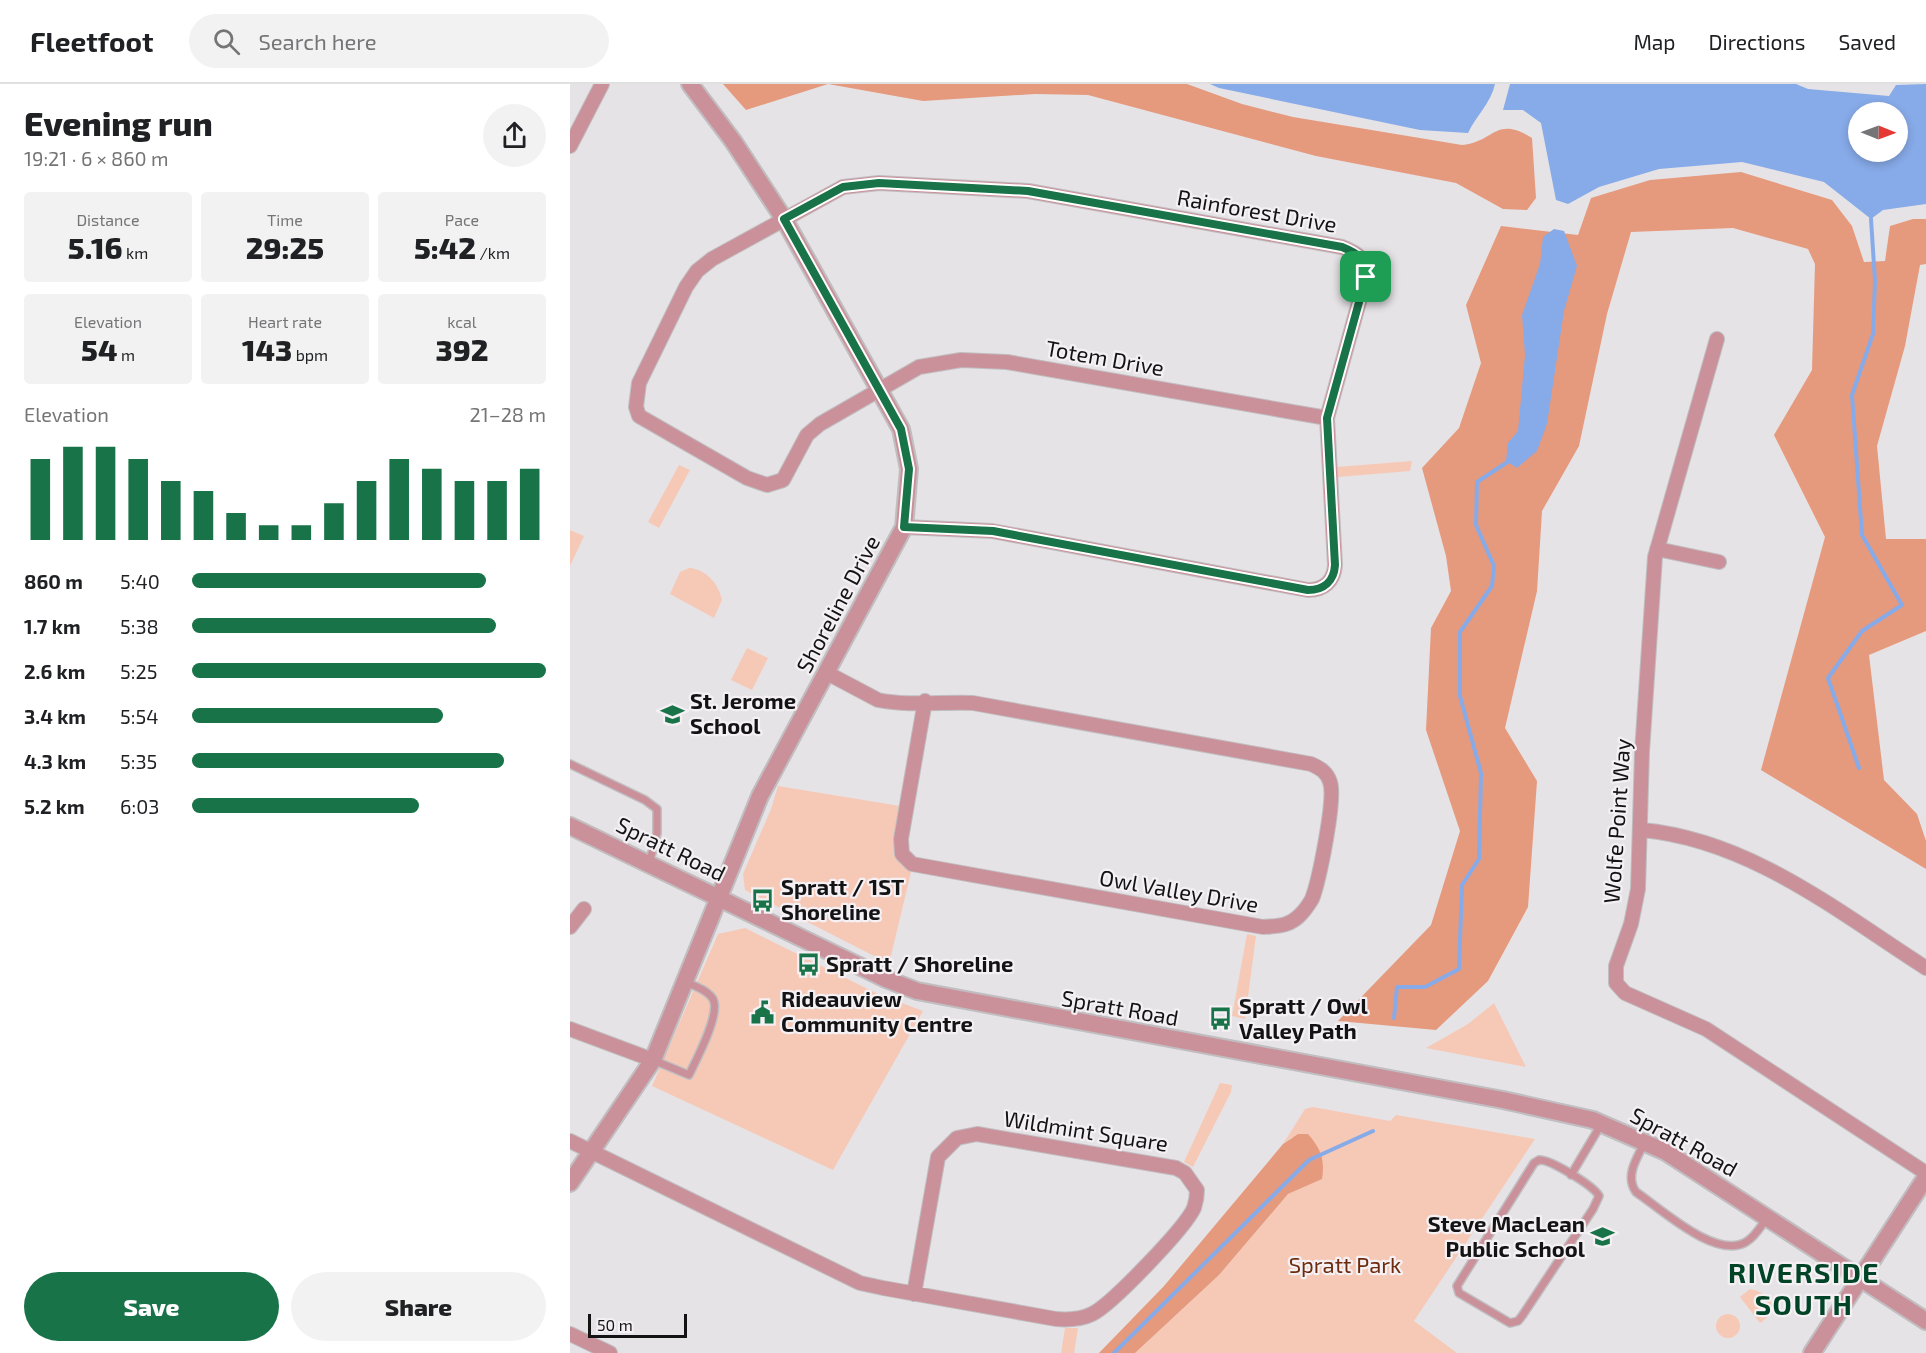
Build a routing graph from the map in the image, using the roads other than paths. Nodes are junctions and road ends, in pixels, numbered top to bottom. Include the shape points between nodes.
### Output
1 (602, 84) edge
2 (690, 84) edge
3 (570, 146) edge
4 (784, 219) junction
5 (1717, 339) dead end
6 (881, 389) junction
7 (1327, 418) junction
8 (904, 527) junction
9 (1657, 549) junction
10 (1719, 562) dead end
11 (827, 673) junction
12 (925, 702) junction
13 (570, 765) edge
14 (570, 826) edge
15 (1642, 830) junction
16 (649, 864) junction
17 (719, 897) junction
18 (584, 909) dead end
19 (570, 927) edge
20 (1926, 968) edge
21 (685, 982) junction
22 (570, 1029) edge
23 (653, 1060) junction
24 (1602, 1123) junction
25 (570, 1141) edge
26 (1645, 1142) junction
27 (592, 1151) junction
28 (1571, 1175) junction
29 (1926, 1175) edge
30 (570, 1183) edge
31 (1767, 1218) junction
32 (1860, 1279) junction
33 (914, 1294) junction
34 (1926, 1322) edge
35 (570, 1334) edge
36 (610, 1353) edge
37 (1812, 1353) edge

1 - 3 street
2 - 4 street, Shoreline Drive
4 - 6 street, Shoreline Drive
4 - 6 street, Totem Drive via 697,271 639,383 639,416 747,478 767,485 783,480 814,429
4 - 7 street, Rainforest Drive via 843,187 879,183 1028,191 1342,247 1366,264 1366,277
5 - 9 street, Wolfe Point Way
6 - 7 street, Totem Drive via 919,367 984,360
6 - 8 street, Shoreline Drive via 901,429 909,469
7 - 8 street, Rainforest Drive via 1335,572 1327,585 1315,590 993,531
8 - 11 street, Shoreline Drive
9 - 10 street
9 - 15 street, Wolfe Point Way via 1642,752
11 - 12 street, Owl Valley Drive via 878,700
11 - 17 street, Shoreline Drive via 760,796
12 - 12 street, Owl Valley Drive via 901,839 902,854 912,864 1263,927 1286,926 1311,902 1332,795 1328,775 1321,768 973,703
13 - 16 lane via 657,809 657,833
14 - 16 street, Spratt Road
15 - 20 street via 1689,836 1755,862 1818,897
15 - 29 street, Wolfe Point Way via 1638,889 1616,966 1620,988 1706,1029
16 - 17 street, Spratt Road
17 - 21 street, Shoreline Drive
17 - 24 street, Spratt Road via 886,979 933,995 1503,1100
18 - 19 street
21 - 23 street, Shoreline Drive
21 - 23 lane via 706,992 714,1001 715,1014 703,1045 689,1075
22 - 23 street
23 - 27 street, Shoreline Drive
24 - 26 street, Spratt Road
24 - 28 lane
25 - 27 street, Wildmint Square
26 - 31 street, Spratt Road
26 - 31 lane via 1632,1170 1632,1187 1710,1242 1729,1248 1743,1244
27 - 30 street, Shoreline Drive
27 - 33 street, Wildmint Square via 860,1283
28 - 28 lane via 1545,1160 1534,1163 1459,1283 1458,1292 1508,1322 1518,1321 1598,1199 1595,1190
29 - 32 street
31 - 32 street, Spratt Road
32 - 34 street, Spratt Road
32 - 37 street
33 - 33 street, Wildmint Square via 1056,1319 1083,1318 1101,1309 1174,1237 1194,1208 1197,1190 1185,1173 1176,1168 977,1134 957,1138 938,1157
35 - 36 street

